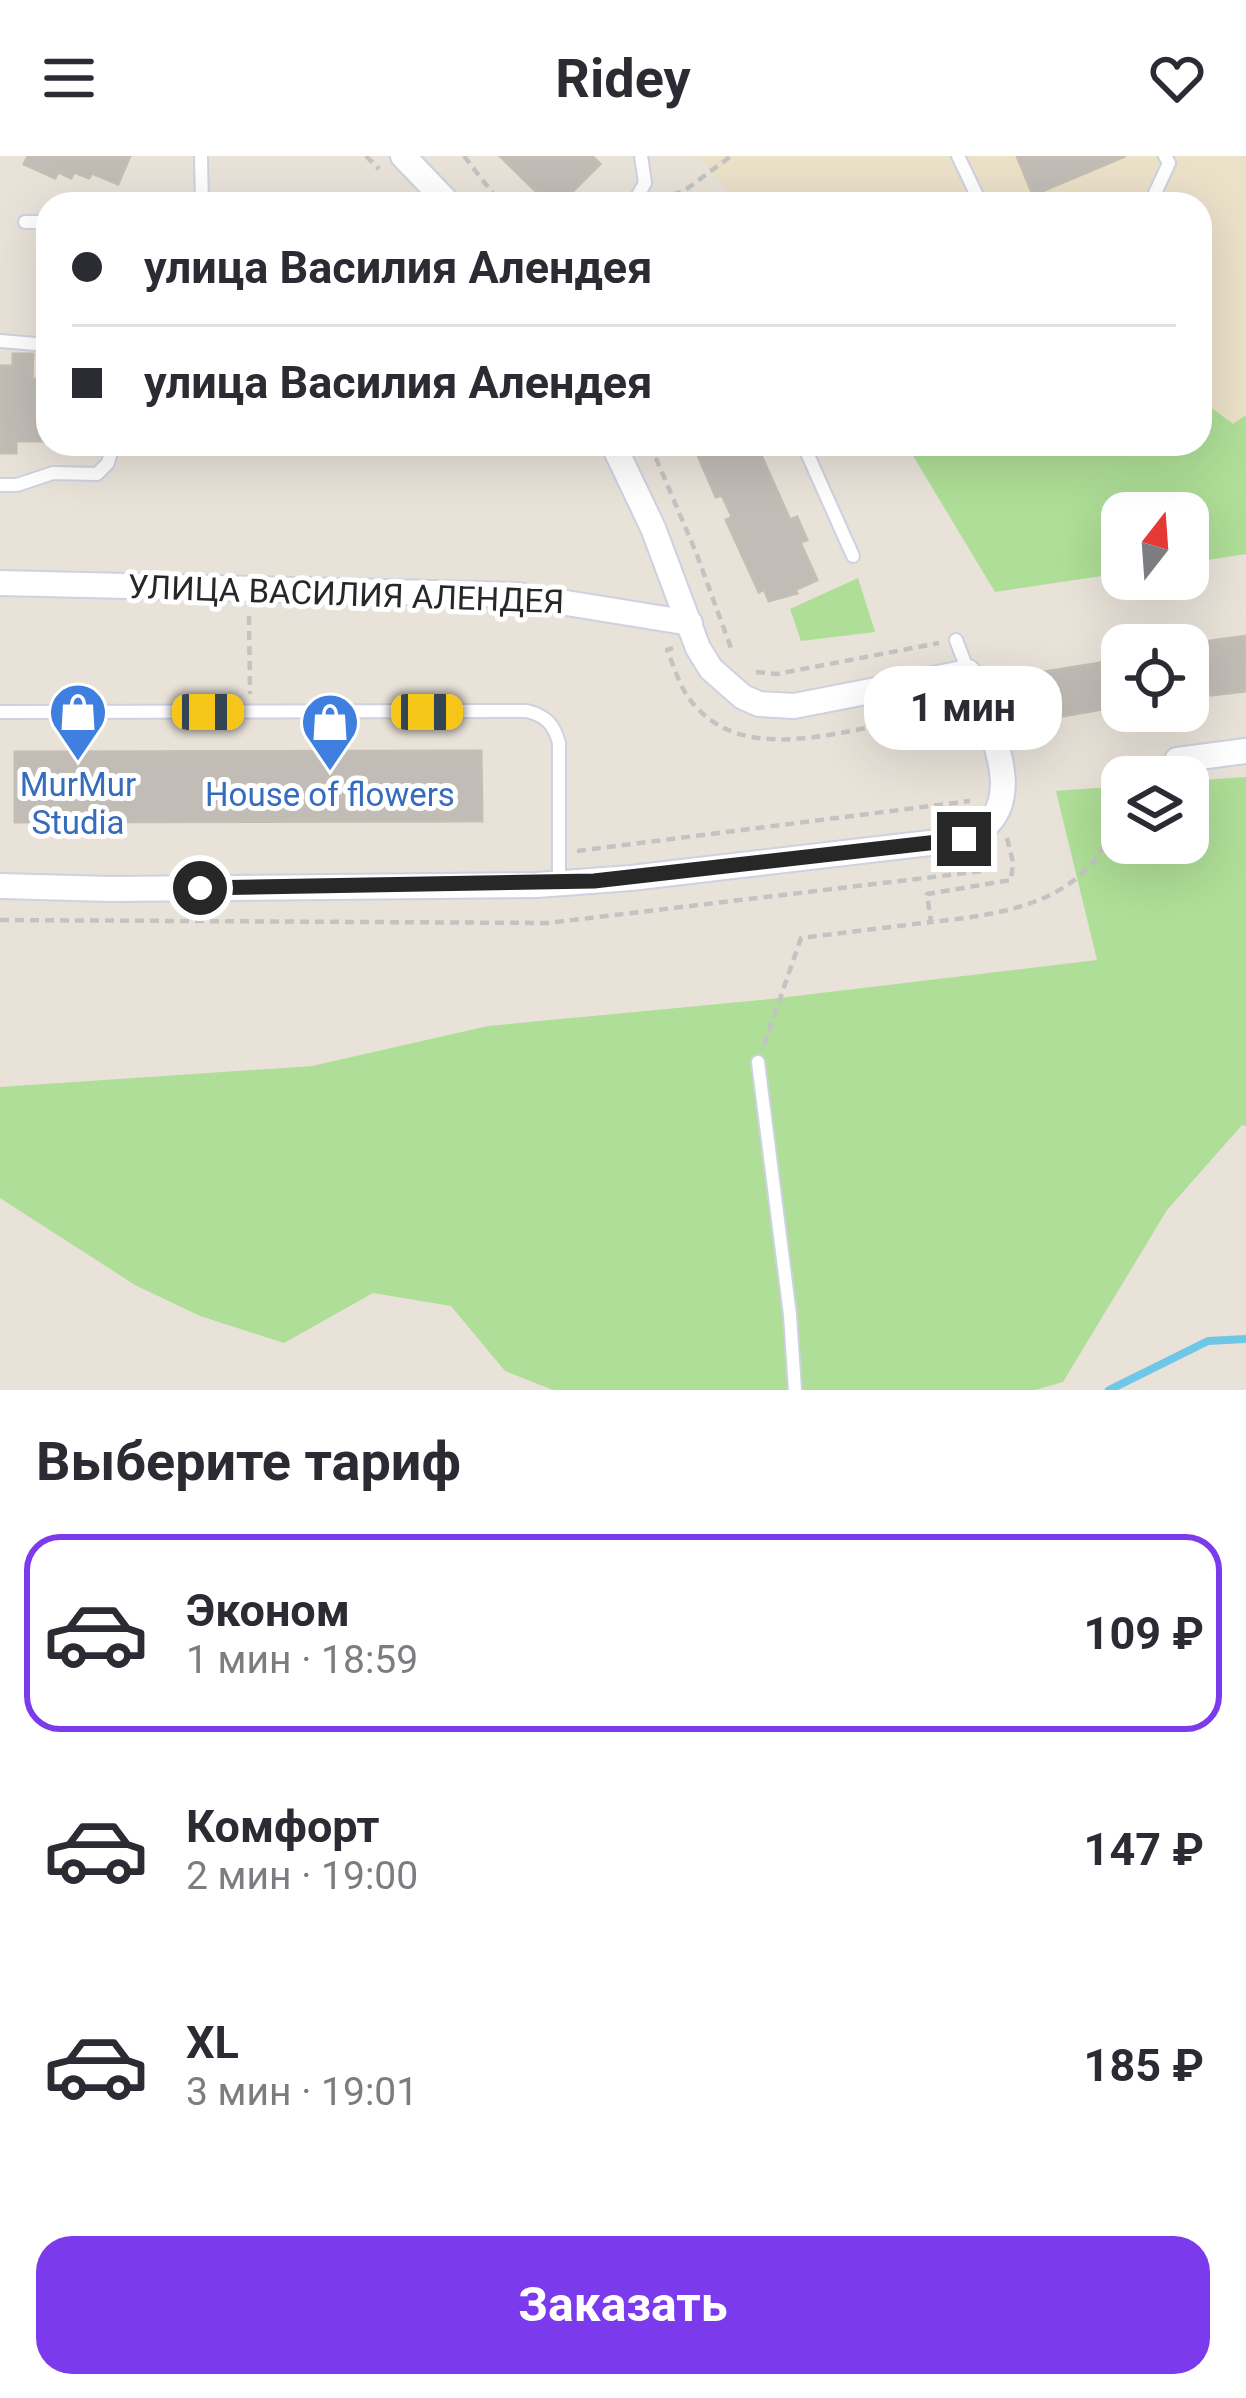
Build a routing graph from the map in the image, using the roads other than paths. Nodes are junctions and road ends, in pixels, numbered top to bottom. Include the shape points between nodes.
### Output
1 (201, 156) edge
2 (404, 156) edge
3 (641, 156) edge
4 (958, 156) edge
5 (1166, 156) edge
6 (202, 192) edge
7 (438, 192) edge
8 (642, 192) edge
9 (975, 192) edge
10 (1156, 192) edge
11 (25, 222) dead end
12 (36, 222) edge
13 (0, 341) edge
14 (36, 344) edge
15 (110, 456) edge
16 (619, 456) edge
17 (808, 456) edge
18 (0, 485) edge
19 (853, 556) dead end
20 (0, 583) edge
21 (690, 623) junction
22 (956, 640) road end
23 (968, 673) junction
24 (0, 712) edge
25 (1246, 751) edge
26 (1208, 756) edge
27 (559, 883) junction
28 (0, 886) edge
29 (758, 1062) road end
30 (795, 1390) edge

1 - 6 lane
2 - 7 street
3 - 8 lane
4 - 9 lane
5 - 10 lane
11 - 12 lane
13 - 14 lane
15 - 18 lane via 97,474
16 - 21 street
17 - 19 lane
20 - 21 street, УЛИЦА ВАСИЛИЯ АЛЕНДЕЯ via 517,595
21 - 23 street via 711,670 759,704 794,706
22 - 23 lane
23 - 27 street via 1005,782 998,813 964,839
24 - 27 lane via 539,714 559,742
25 - 26 street
27 - 28 street
29 - 30 lane

